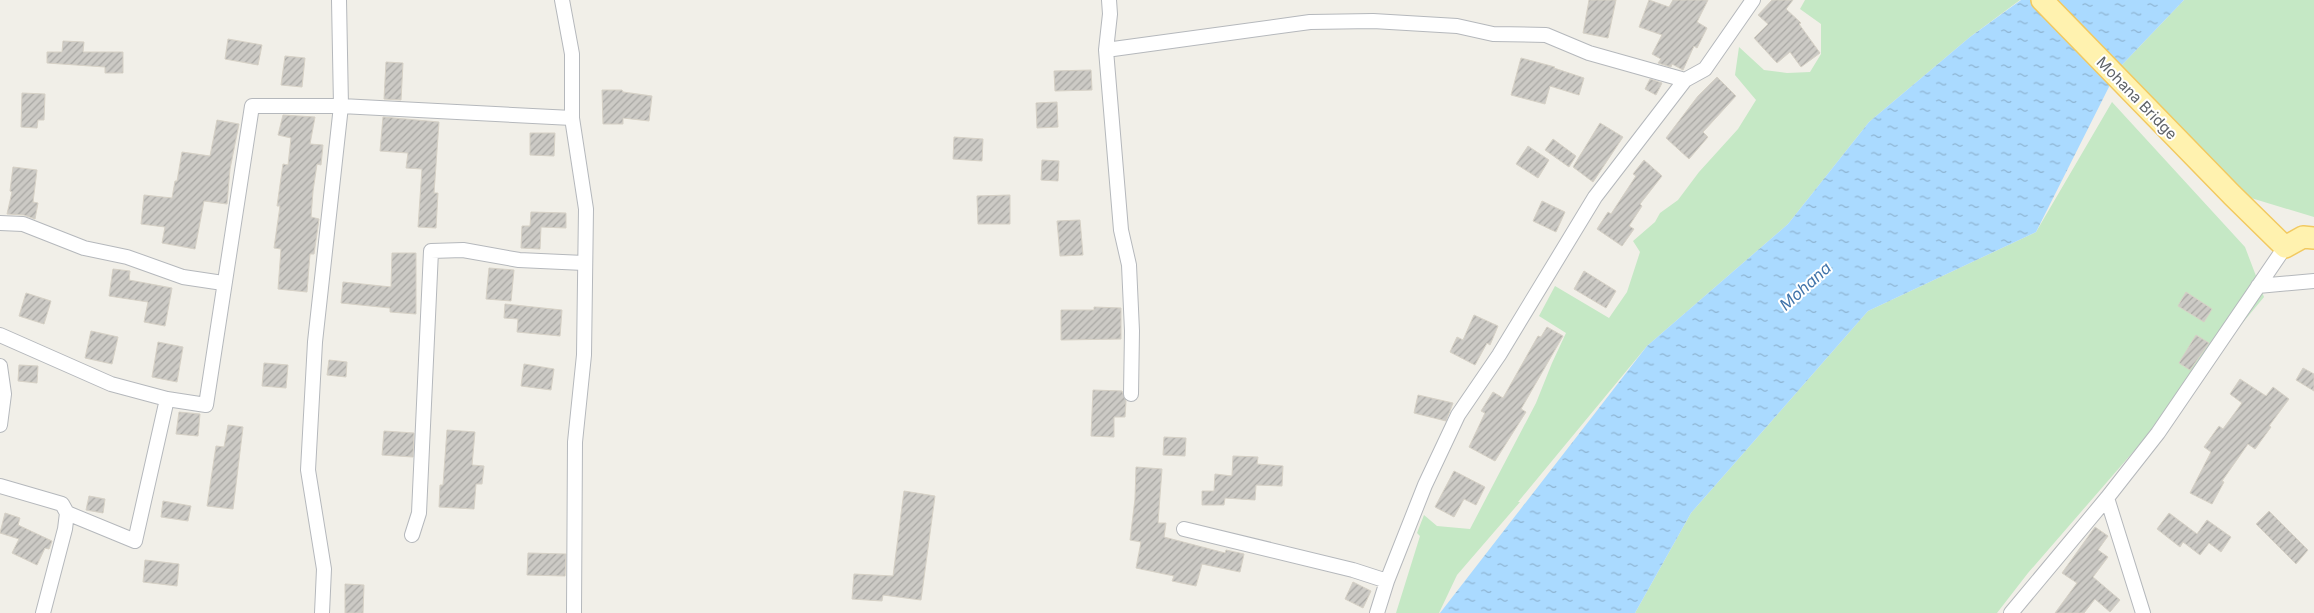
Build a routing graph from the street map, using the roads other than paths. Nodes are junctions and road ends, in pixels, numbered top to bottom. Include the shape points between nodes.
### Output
1 (339, 0) edge
2 (562, 0) edge
3 (1109, 0) edge
4 (1753, 0) edge
5 (2042, 0) edge
6 (1106, 50) junction
7 (1685, 80) junction
8 (341, 106) junction
9 (572, 118) junction
10 (0, 223) edge
11 (2314, 238) edge
12 (2285, 247) junction
13 (584, 263) junction
14 (2314, 281) edge
15 (223, 283) junction
16 (2258, 286) junction
17 (0, 335) edge
18 (0, 366) edge
19 (1131, 394) dead end
20 (167, 399) junction
21 (0, 425) edge
22 (0, 486) edge
23 (2107, 498) junction
24 (67, 513) junction
25 (1184, 529) dead end
26 (412, 535) dead end
27 (1387, 581) junction
28 (43, 613) edge
29 (322, 613) edge
30 (574, 613) edge
31 (1377, 613) edge
32 (2011, 613) edge
33 (2142, 613) edge

1 - 8 street
2 - 9 street via 572,54
3 - 6 street
4 - 7 street via 1705,69
5 - 12 main road, Mohana Bridge
6 - 7 street via 1310,22 1373,21 1457,26 1493,34 1546,35 1589,53
6 - 19 street via 1121,230 1129,266
7 - 27 street via 1595,197 1458,416 1425,486
8 - 9 street
8 - 15 street via 252,106
8 - 29 street via 315,342 308,470 324,569
9 - 13 street via 586,209
10 - 15 street via 23,224 84,248 127,257 183,277
11 - 12 main road via 2303,237
12 - 16 street
13 - 26 street via 519,260 463,250 431,250 419,513
13 - 30 street via 584,355 574,442
14 - 16 street
15 - 20 street via 206,405
16 - 23 street via 2158,433
17 - 20 street via 111,384
18 - 21 street via 4,394
20 - 24 street via 135,541
22 - 24 street via 62,504
23 - 32 street
23 - 33 street
24 - 28 street
25 - 27 street
27 - 31 street

